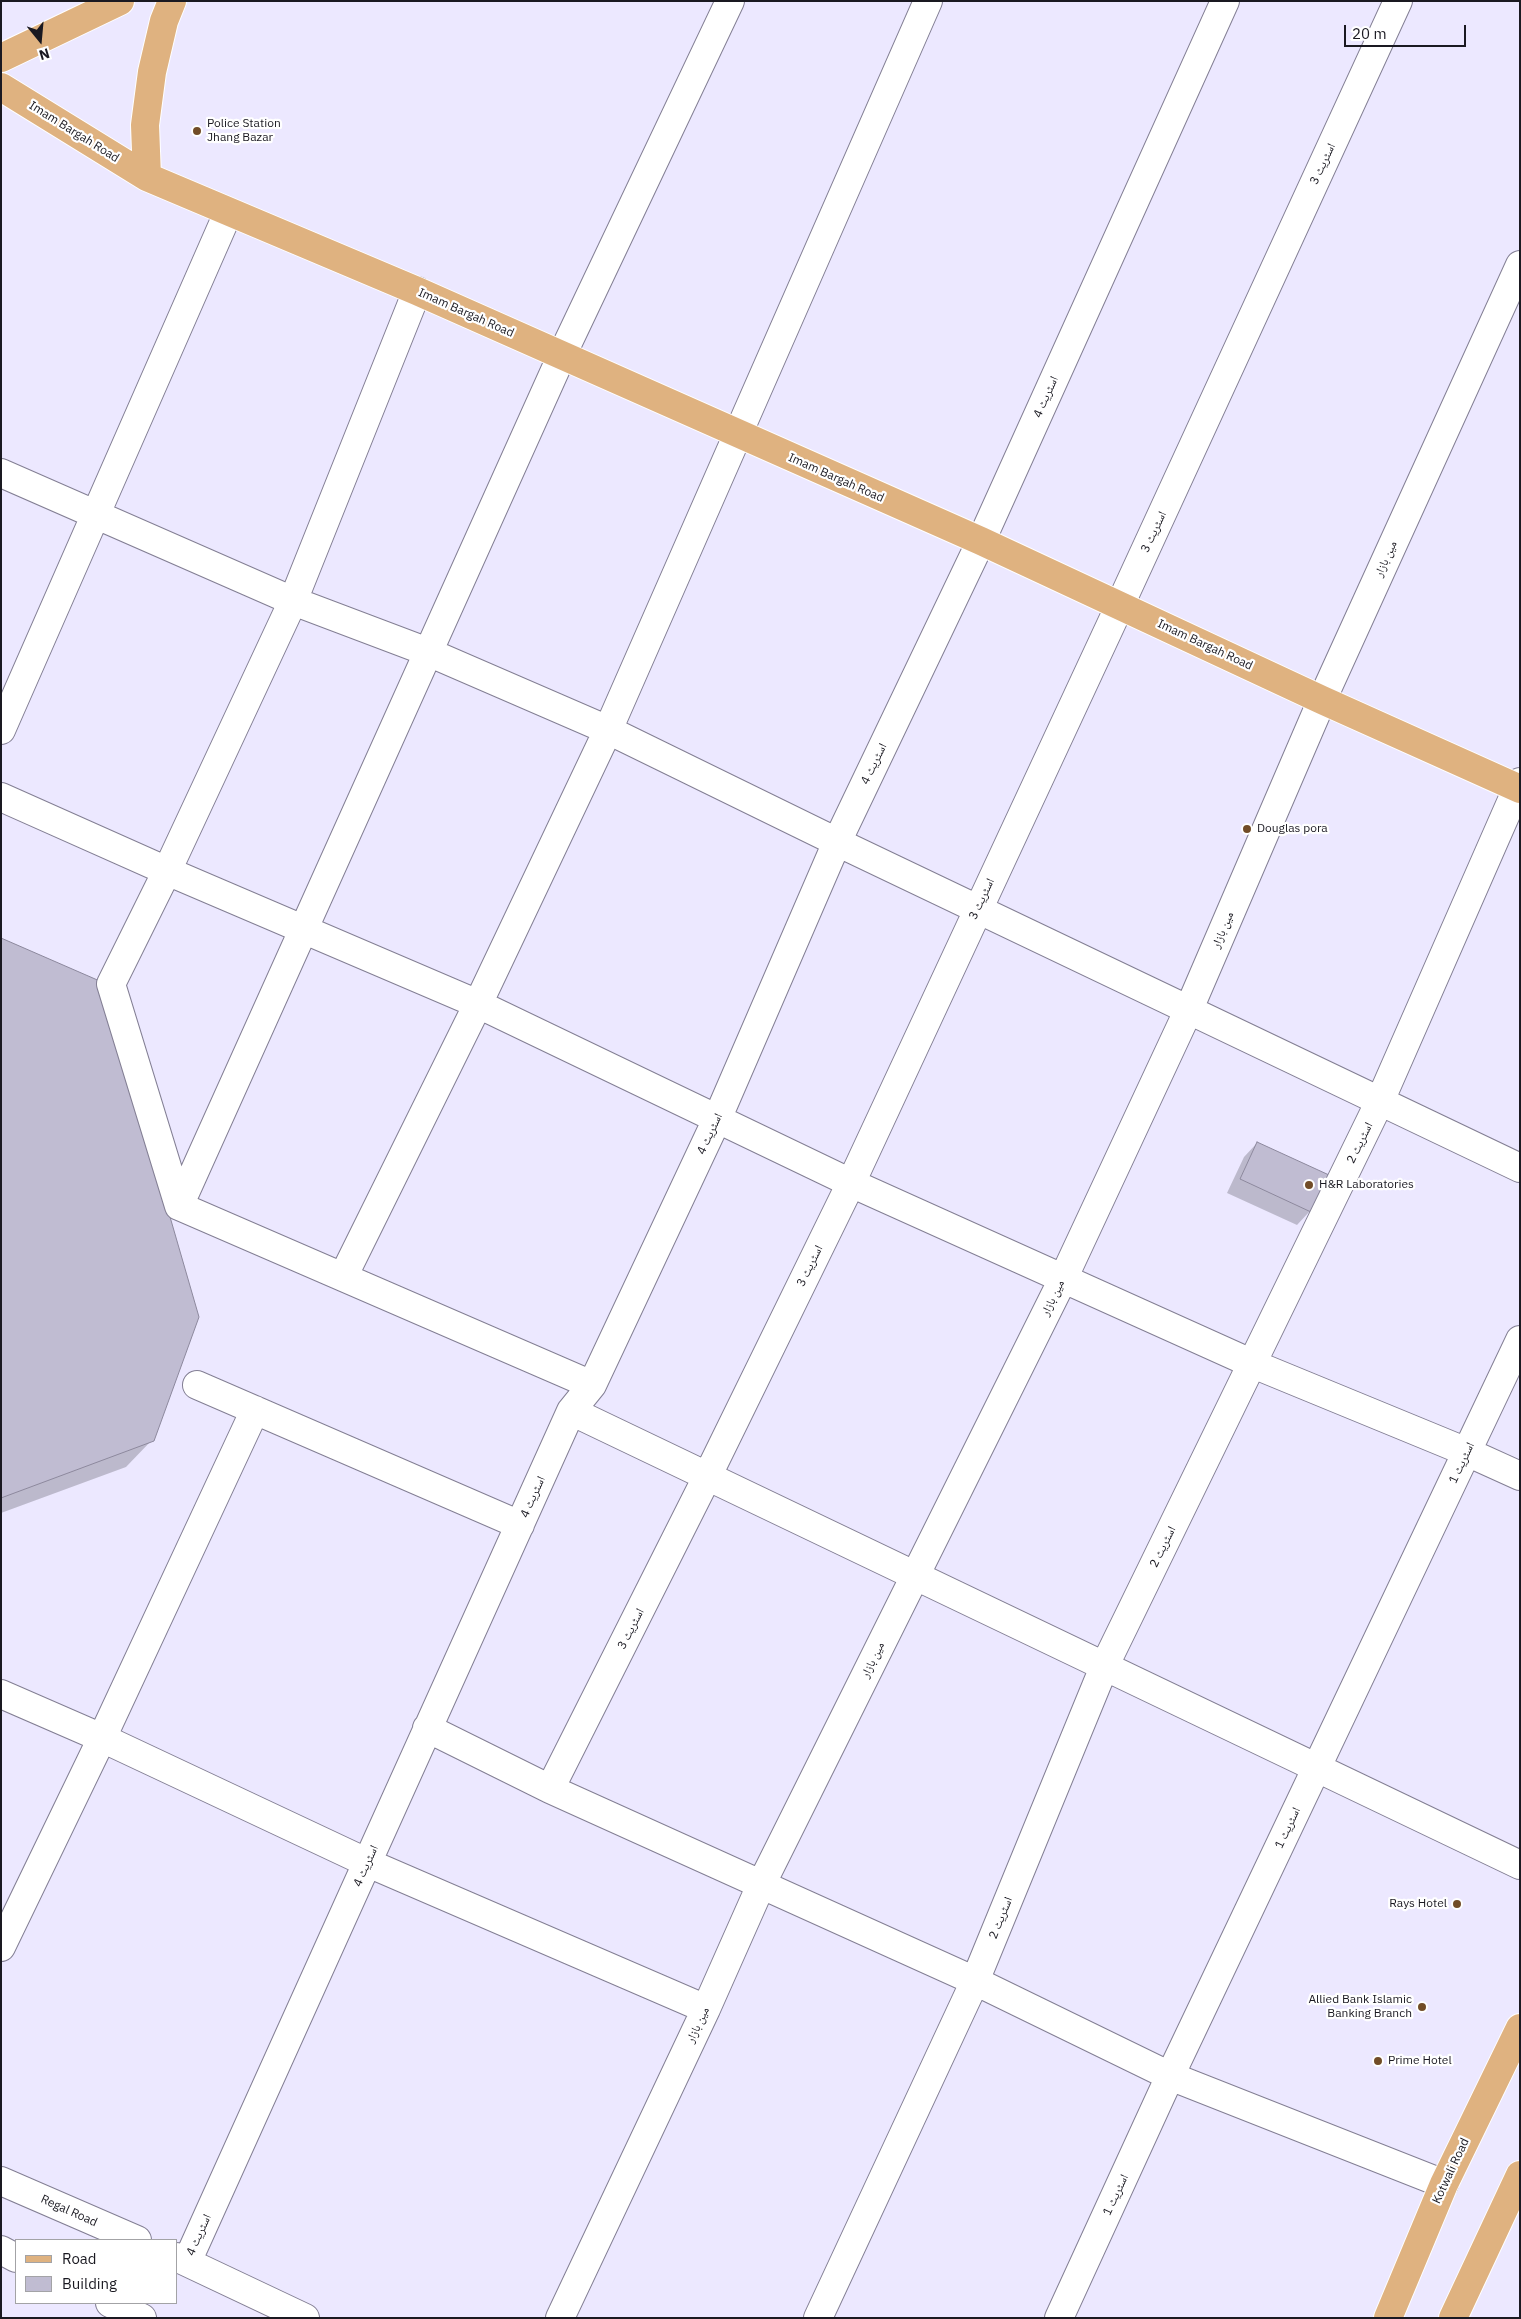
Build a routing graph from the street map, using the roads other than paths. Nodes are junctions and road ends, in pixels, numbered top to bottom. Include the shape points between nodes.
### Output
1 (120, 1) edge
2 (172, 1) edge
3 (730, 1) edge
4 (928, 1) edge
5 (1225, 1) edge
6 (1398, 1) edge
7 (1, 58) edge
8 (1, 86) edge
9 (147, 178) junction
10 (228, 213) junction
11 (1520, 265) edge
12 (417, 291) junction
13 (562, 355) junction
14 (738, 435) junction
15 (1, 473) edge
16 (94, 515) junction
17 (981, 541) junction
18 (293, 601) junction
19 (1120, 605) junction
20 (428, 652) junction
21 (1322, 700) junction
22 (1, 730) edge
23 (608, 730) junction
24 (1519, 786) edge
25 (1, 797) edge
26 (837, 842) junction
27 (167, 871) junction
28 (977, 909) junction
29 (305, 929) junction
30 (478, 1004) junction
31 (1189, 1009) junction
32 (1380, 1101) junction
33 (718, 1117) junction
34 (1520, 1168) edge
35 (850, 1183) junction
36 (179, 1206) junction
37 (343, 1277) junction
38 (1063, 1279) junction
39 (1520, 1340) edge
40 (1253, 1364) junction
41 (197, 1384) dead end
42 (592, 1385) junction
43 (255, 1410) junction
44 (571, 1411) junction
45 (1467, 1452) junction
46 (1520, 1476) edge
47 (708, 1477) junction
48 (520, 1526) junction
49 (914, 1577) junction
50 (1104, 1667) junction
51 (1, 1694) edge
52 (427, 1728) junction
53 (102, 1738) junction
54 (1316, 1769) junction
55 (550, 1789) junction
56 (368, 1863) junction
57 (1520, 1865) edge
58 (761, 1885) junction
59 (1, 1947) edge
60 (975, 1981) junction
61 (706, 2008) junction
62 (1520, 2028) edge
63 (1170, 2076) junction
64 (1520, 2175) edge
65 (1, 2181) edge
66 (1444, 2184) junction
67 (135, 2239) edge
68 (1, 2250) edge
69 (15, 2257) edge
70 (182, 2260) edge
71 (112, 2304) edge
72 (142, 2318) edge
73 (305, 2318) edge
74 (560, 2318) edge
75 (818, 2318) edge
76 (1059, 2318) edge
77 (1388, 2318) edge
78 (1453, 2318) edge

1 - 7 main road
2 - 9 main road via 152,72 145,125
3 - 13 street
4 - 14 street
5 - 17 street, اسٹریٹ 4
6 - 19 street, اسٹریٹ 3
8 - 9 main road, Imam Bargah Road
9 - 10 main road, Imam Bargah Road
10 - 12 main road, Imam Bargah Road
10 - 16 street
11 - 21 street, مین بازار
12 - 13 main road, Imam Bargah Road
12 - 18 street
13 - 14 main road, Imam Bargah Road
13 - 20 street
14 - 17 main road, Imam Bargah Road
14 - 23 street
15 - 16 street
16 - 18 street
16 - 22 street
17 - 19 main road, Imam Bargah Road
17 - 26 street, اسٹریٹ 4
18 - 20 street
18 - 27 street
19 - 21 main road, Imam Bargah Road
19 - 28 street, اسٹریٹ 3
20 - 23 street
20 - 29 street
21 - 24 main road, Imam Bargah Road
21 - 31 street, مین بازار
23 - 26 street
23 - 30 street
24 - 32 street, اسٹریٹ 2
25 - 27 street
26 - 28 street
26 - 33 street, اسٹریٹ 4
27 - 29 street
27 - 36 street via 111,984
28 - 31 street
28 - 35 street, اسٹریٹ 3
29 - 30 street
29 - 36 street
30 - 33 street
30 - 37 street
31 - 32 street
31 - 38 street, مین بازار
32 - 34 street
32 - 40 street, اسٹریٹ 2
33 - 35 street
33 - 42 street, اسٹریٹ 4
35 - 38 street
35 - 47 street, اسٹریٹ 3
36 - 37 street
37 - 42 street
38 - 40 street
38 - 49 street, مین بازار
39 - 45 street, اسٹریٹ 1
40 - 45 street
40 - 50 street, اسٹریٹ 2
41 - 43 street
42 - 44 street, اسٹریٹ 4
43 - 48 street
43 - 53 street
44 - 47 street
44 - 48 street, اسٹریٹ 4
45 - 46 street
45 - 54 street, اسٹریٹ 1
47 - 49 street
47 - 55 street, اسٹریٹ 3
48 - 52 street, اسٹریٹ 4
49 - 50 street
49 - 58 street, مین بازار
50 - 54 street
50 - 60 street, اسٹریٹ 2
51 - 53 street
52 - 55 street
52 - 56 street, اسٹریٹ 4
53 - 56 street
53 - 59 street
54 - 57 street
54 - 63 street, اسٹریٹ 1
55 - 58 street
56 - 61 street
56 - 70 street, اسٹریٹ 4
58 - 60 street
58 - 61 street, مین بازار
60 - 63 street
60 - 75 street, اسٹریٹ 2
61 - 74 street, مین بازار
62 - 66 main road, Kotwali Road
63 - 66 street
63 - 76 street, اسٹریٹ 1
64 - 78 main road
65 - 67 street, Regal Road
66 - 77 main road, Kotwali Road
68 - 69 street
70 - 73 street
71 - 72 street

